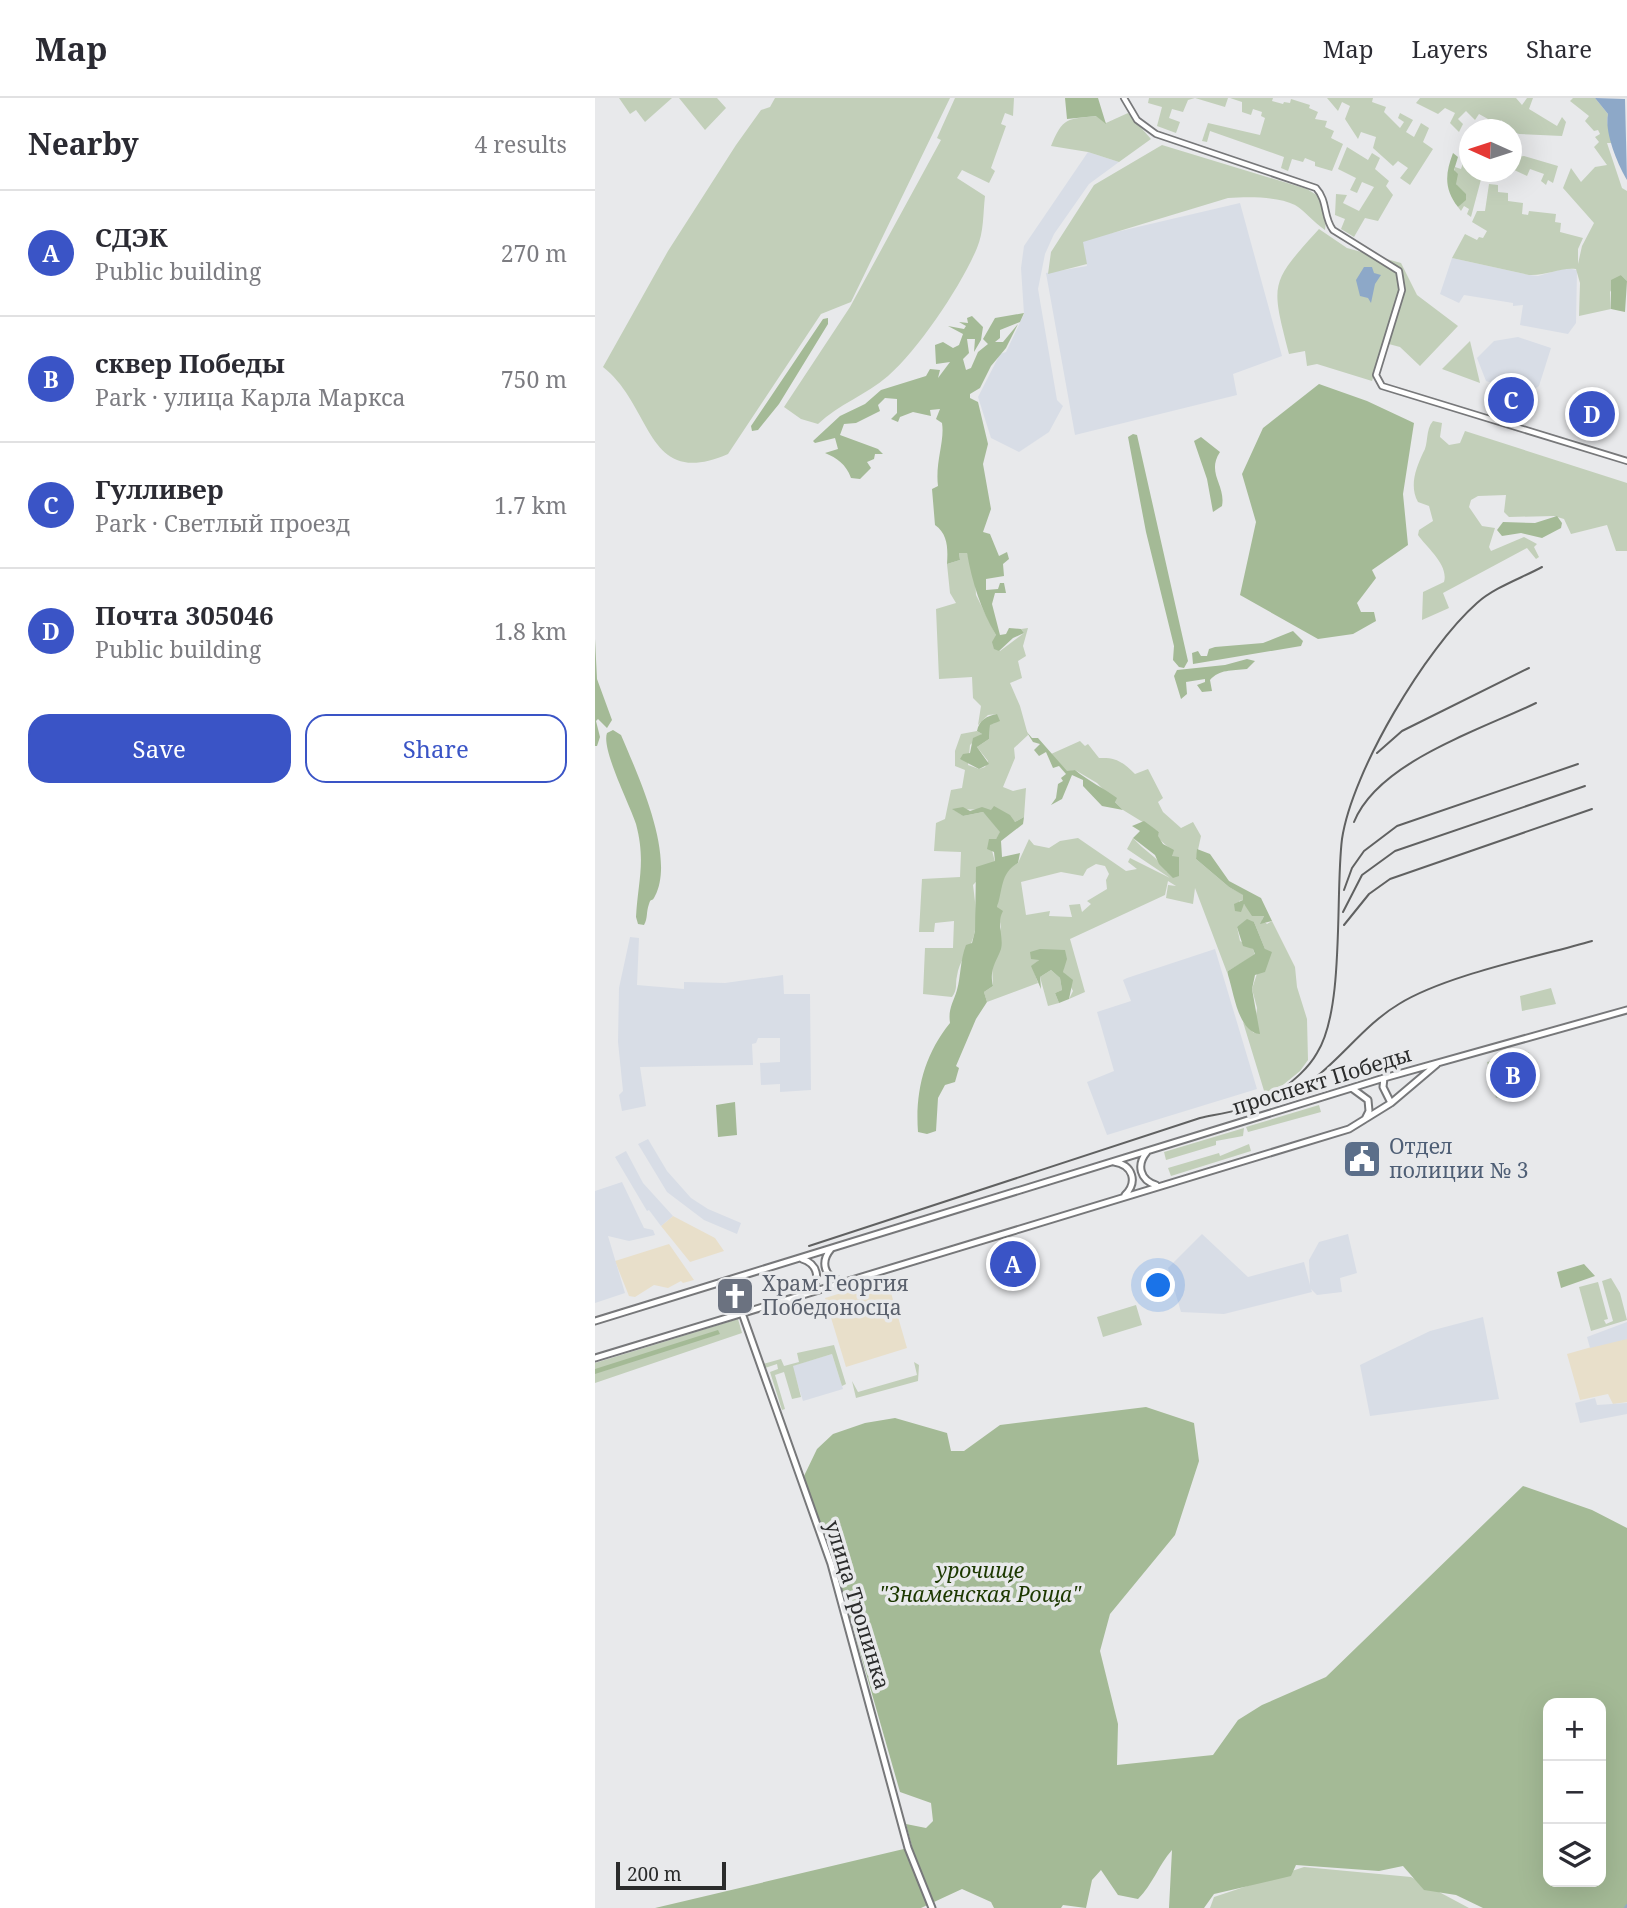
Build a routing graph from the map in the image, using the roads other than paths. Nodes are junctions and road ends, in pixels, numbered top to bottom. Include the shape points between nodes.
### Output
1 (1124, 98) edge
2 (1627, 461) edge
3 (1627, 1010) edge
4 (1439, 1062) junction
5 (1384, 1078) junction
6 (1350, 1089) junction
7 (1391, 1103) junction
8 (1360, 1124) junction
9 (1150, 1151) junction
10 (1113, 1162) junction
11 (1160, 1185) junction
12 (1123, 1197) junction
13 (833, 1247) junction
14 (798, 1258) junction
15 (845, 1281) junction
16 (807, 1293) junction
17 (742, 1313) junction
18 (595, 1321) edge
19 (595, 1358) edge
20 (932, 1908) edge

1 - 2 street via 1137,120 1156,134 1306,184 1322,196 1333,230 1394,267 1402,277 1402,290 1377,371 1382,386
3 - 4 main road
4 - 5 main road, проспект Победы
4 - 7 main road, проспект Победы
5 - 6 main road, проспект Победы
5 - 7 main road
6 - 8 main road via 1365,1095 1369,1105 1368,1116
6 - 9 main road, проспект Победы
7 - 8 main road, проспект Победы
8 - 11 main road, проспект Победы
9 - 10 main road, проспект Победы
9 - 11 main road via 1142,1160 1141,1172 1149,1182
10 - 12 main road via 1125,1166 1132,1176 1131,1188
10 - 13 main road, проспект Победы
11 - 12 main road, проспект Победы
12 - 15 main road, проспект Победы
13 - 14 main road, проспект Победы
13 - 15 main road via 826,1256 825,1269 832,1278
14 - 16 main road via 809,1262 816,1272 815,1284
14 - 18 main road, проспект Победы
15 - 16 main road, проспект Победы
16 - 17 main road, проспект Победы
17 - 19 main road, проспект Победы
17 - 20 main road, улица Тропинка via 831,1564 908,1848

